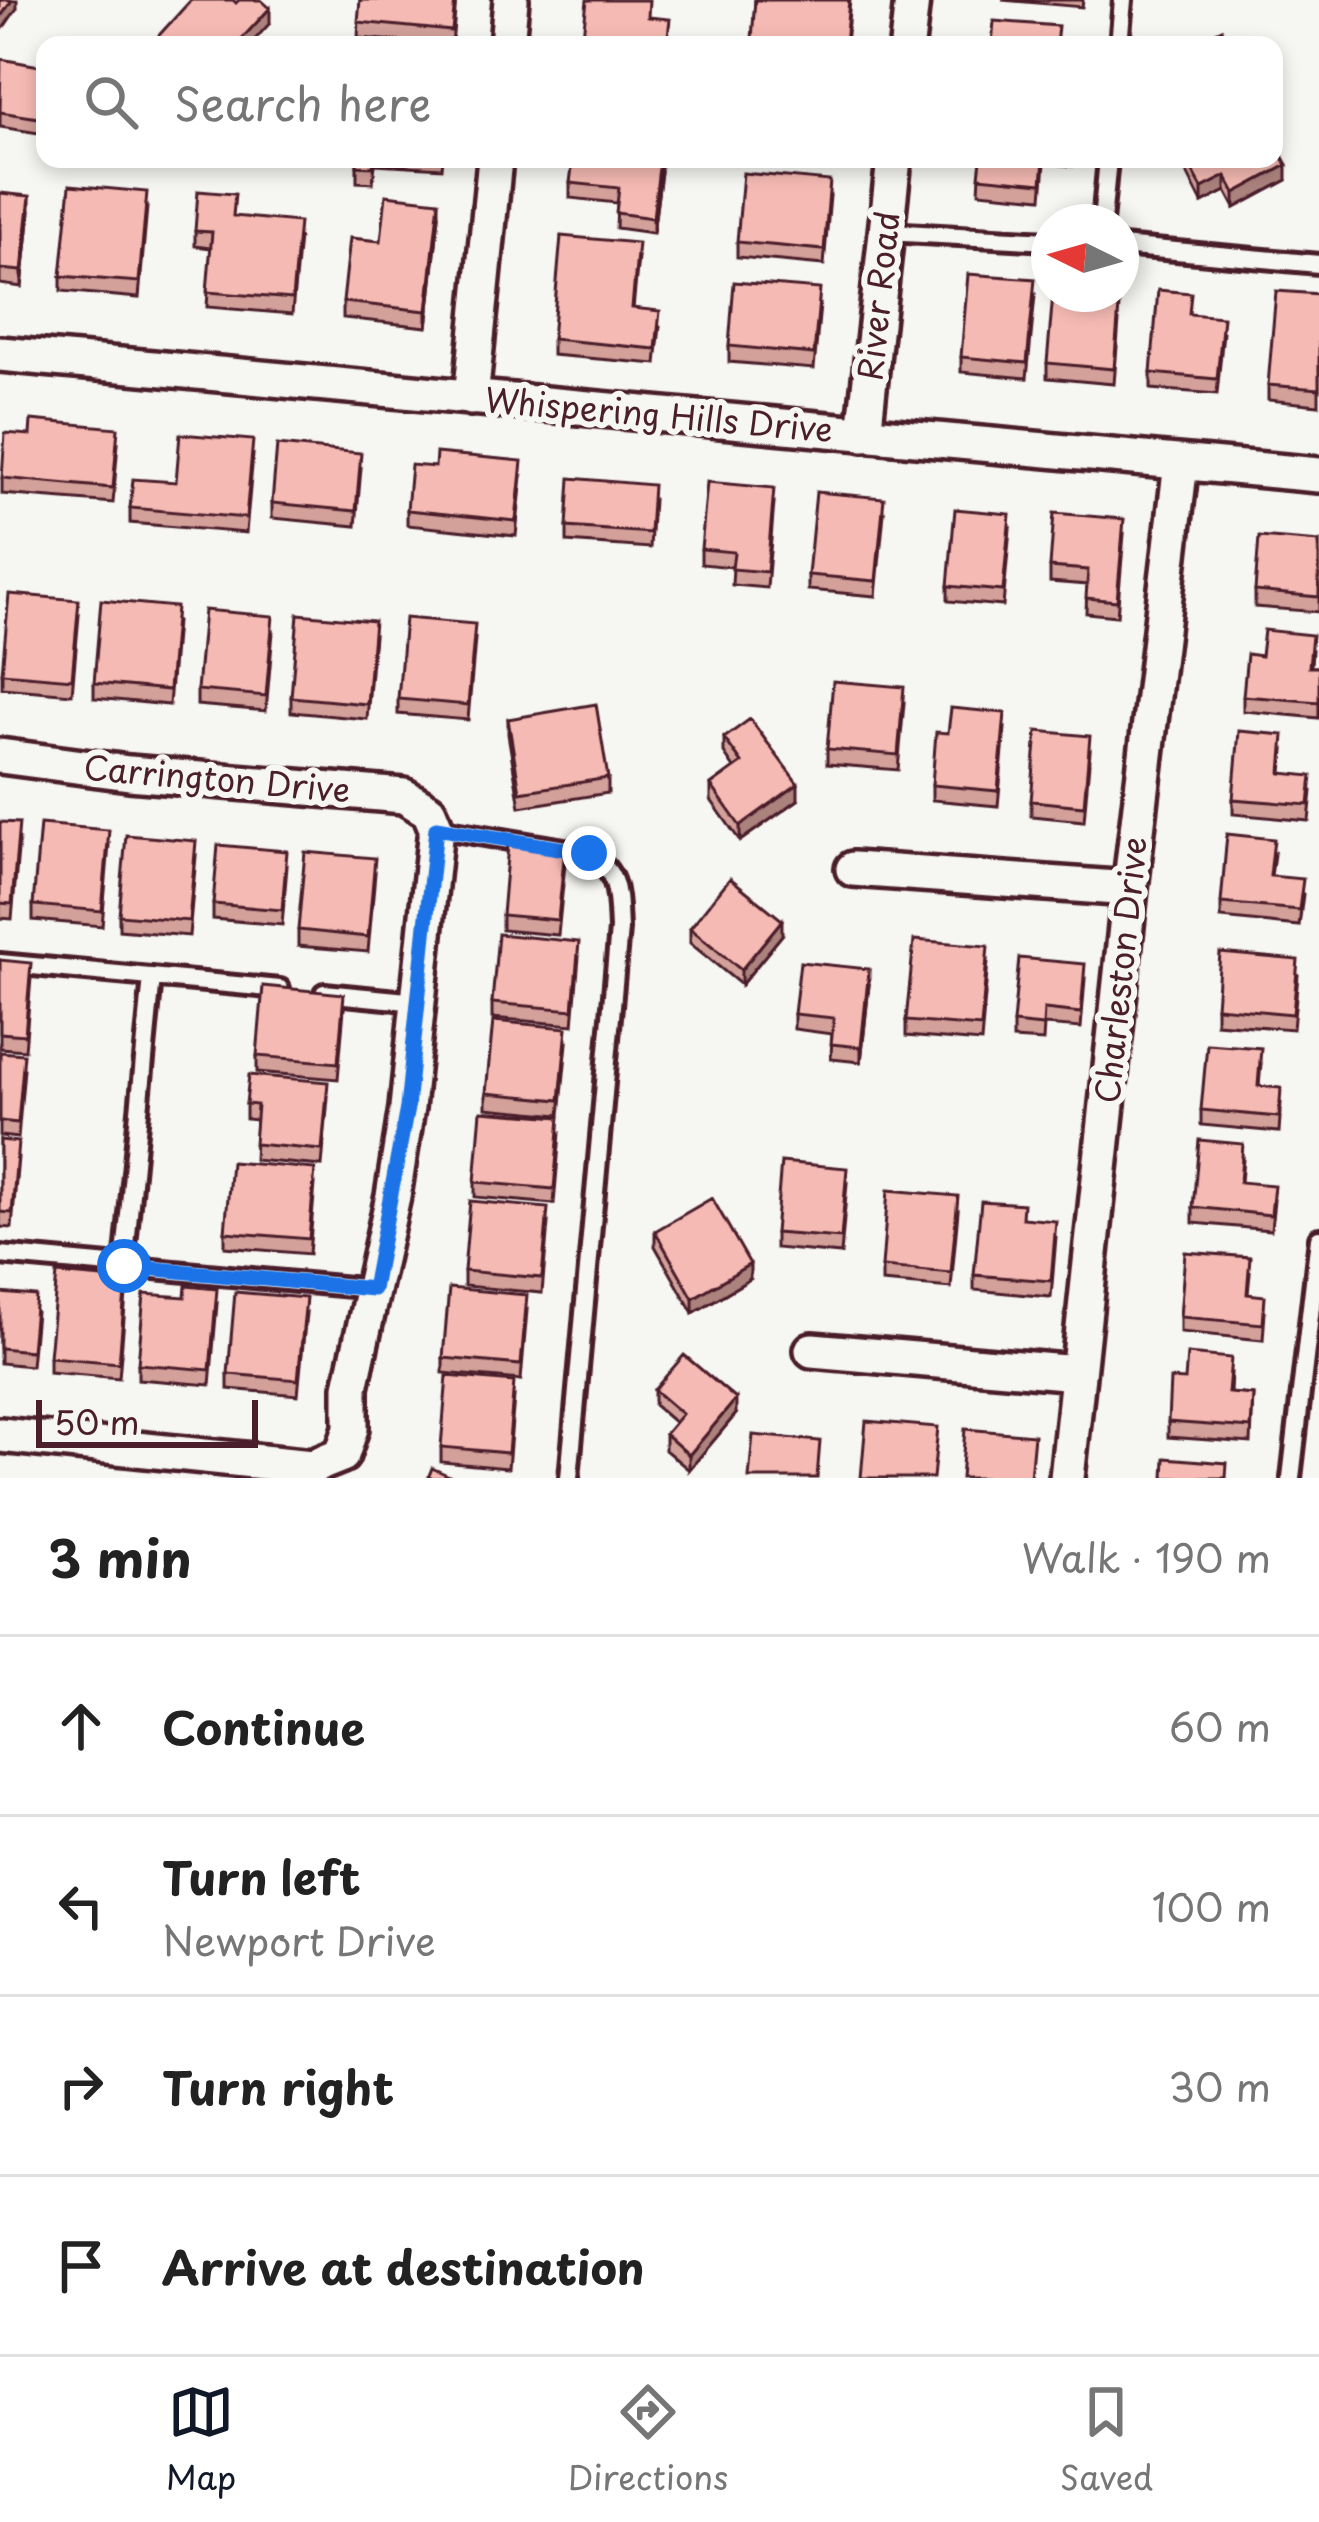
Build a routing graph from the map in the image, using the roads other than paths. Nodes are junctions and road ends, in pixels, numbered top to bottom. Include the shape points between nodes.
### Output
1 (512, 0) edge
2 (912, 0) edge
3 (1123, 0) edge
4 (508, 36) edge
5 (908, 36) edge
6 (1119, 36) edge
7 (494, 168) edge
8 (893, 168) edge
9 (1107, 168) edge
10 (1104, 204) edge
11 (886, 232) junction
12 (1031, 240) edge
13 (1139, 248) edge
14 (1319, 264) edge
15 (0, 354) edge
16 (471, 398) junction
17 (864, 434) junction
18 (1181, 463) junction
19 (1319, 475) edge
20 (0, 756) edge
21 (433, 819) junction
22 (853, 869) dead end
23 (1130, 889) junction
24 (0, 963) edge
25 (152, 977) junction
26 (418, 1002) junction
27 (1319, 1238) edge
28 (0, 1255) edge
29 (124, 1266) junction
30 (373, 1289) junction
31 (812, 1350) dead end
32 (1076, 1372) junction
33 (0, 1435) edge
34 (569, 1478) edge
35 (1067, 1478) edge
36 (1291, 1478) edge

1 - 4 street
2 - 5 street
3 - 6 lane
7 - 16 street
8 - 11 street, River Road
9 - 10 lane
11 - 12 lane
11 - 17 street, River Road
13 - 14 lane
15 - 16 street, Whispering Hills Drive
16 - 17 street, Whispering Hills Drive
17 - 18 street, Whispering Hills Drive
18 - 19 street, Whispering Hills Drive
18 - 23 street, Charleston Drive
20 - 21 street, Carrington Drive via 404,796
21 - 26 street
21 - 34 lane via 589,853 609,866 617,890
22 - 23 street
23 - 32 street, Charleston Drive
24 - 25 lane
25 - 26 lane
25 - 29 lane
26 - 30 street
27 - 36 lane
28 - 29 lane
29 - 30 lane
30 - 33 street via 342,1455 313,1467
31 - 32 street
32 - 35 street, Charleston Drive

